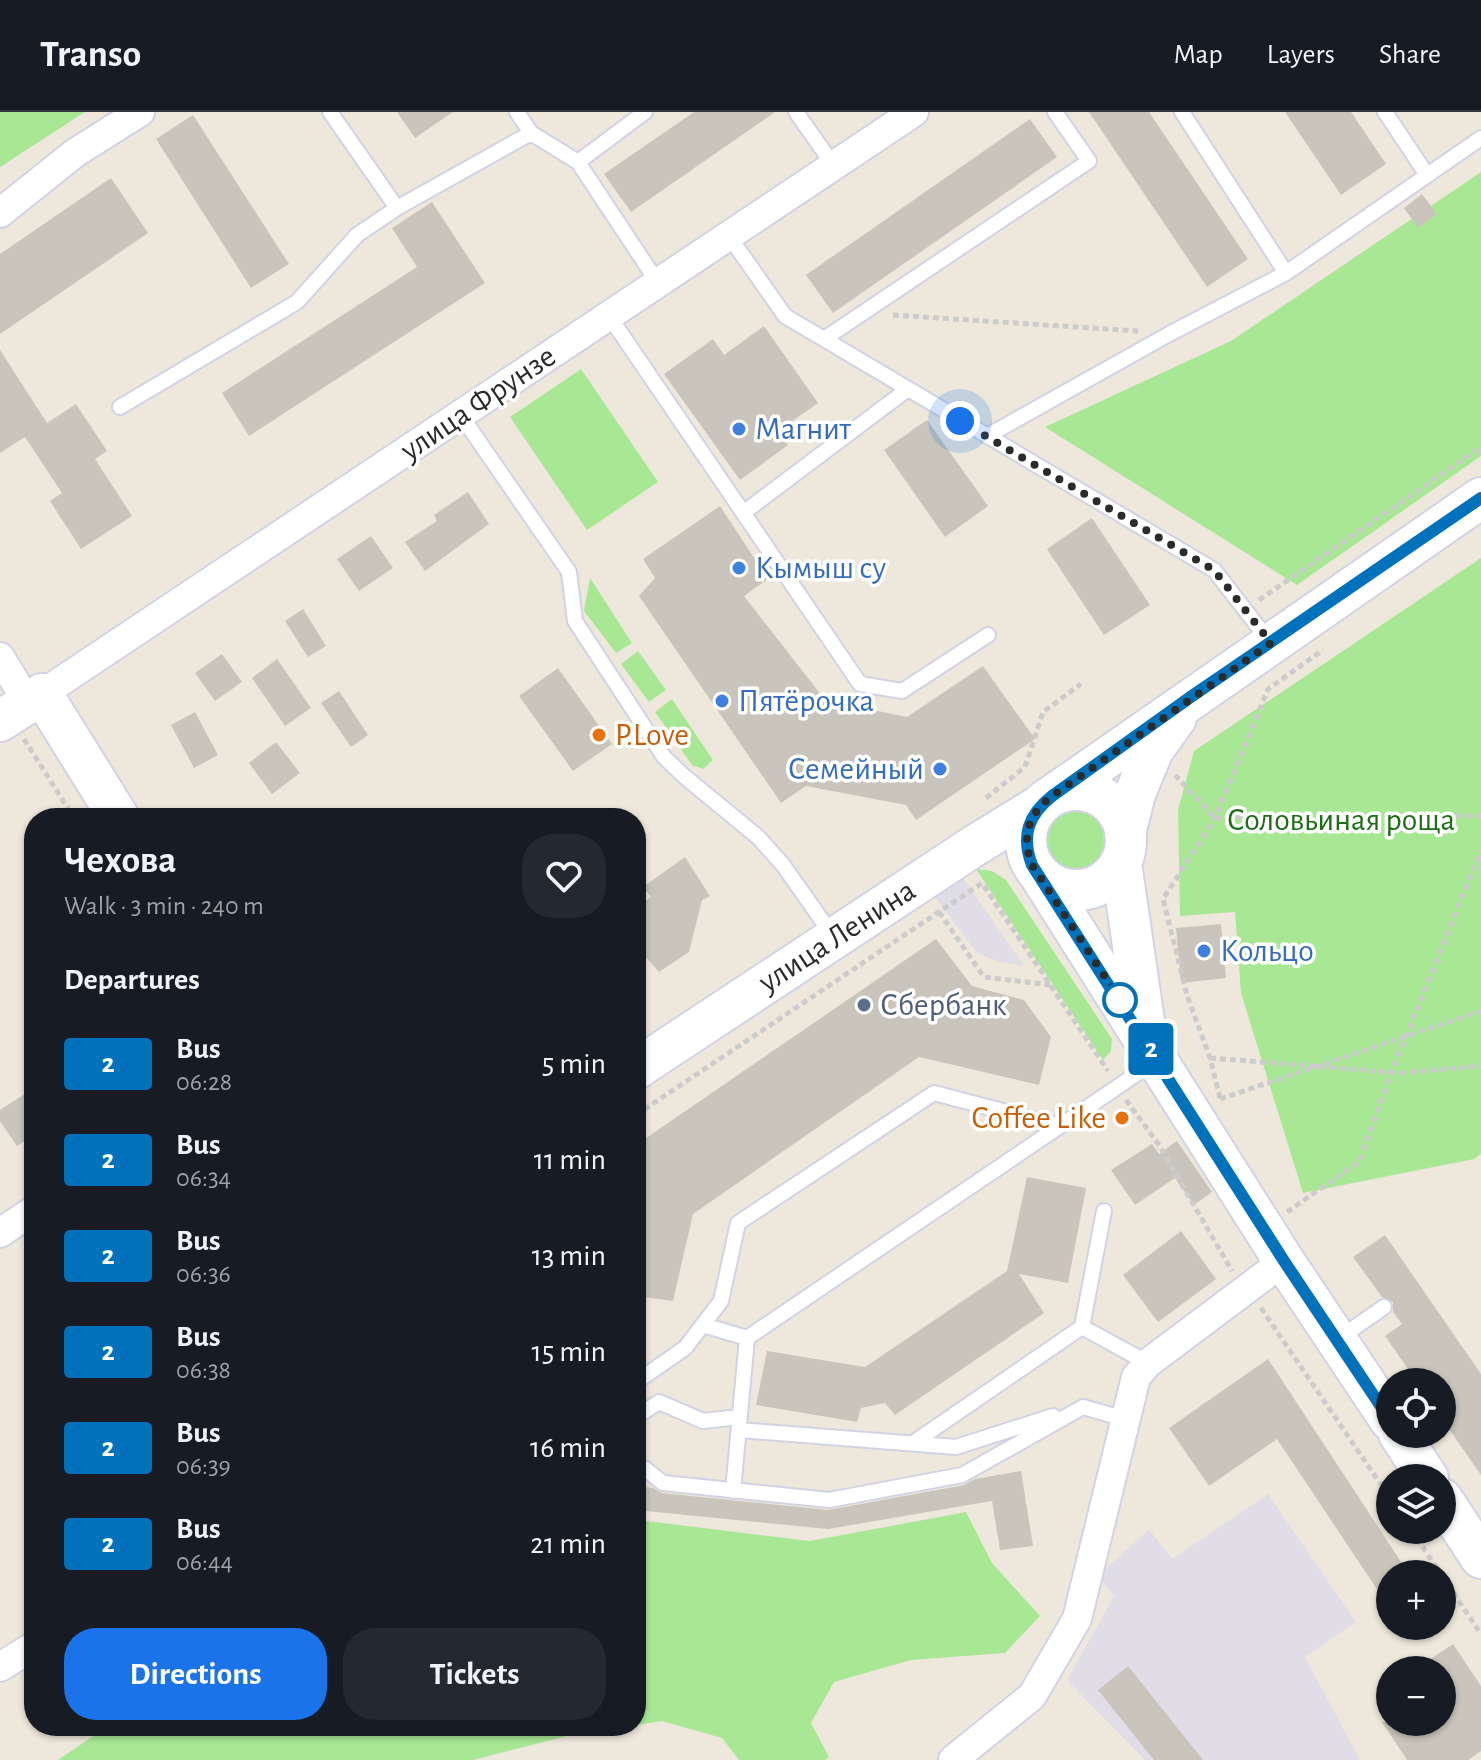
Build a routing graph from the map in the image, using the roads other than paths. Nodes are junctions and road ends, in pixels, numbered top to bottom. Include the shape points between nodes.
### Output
1 (140, 112) edge
2 (330, 112) edge
3 (517, 112) edge
4 (645, 112) edge
5 (796, 112) edge
6 (914, 112) edge
7 (1055, 112) edge
8 (1182, 112) edge
9 (1385, 112) edge
10 (531, 133) junction
11 (1481, 138) edge
12 (578, 162) junction
13 (834, 166) junction
14 (1427, 175) junction
15 (397, 208) junction
16 (0, 213) edge
17 (729, 236) junction
18 (1286, 273) junction
19 (658, 283) junction
20 (609, 316) junction
21 (824, 339) junction
22 (908, 389) junction
23 (120, 407) dead end
24 (460, 414) junction
25 (987, 436) junction
26 (1481, 498) edge
27 (743, 513) junction
28 (988, 635) dead end
29 (1271, 643) junction
30 (0, 657) edge
31 (1192, 696) junction
32 (20, 716) edge
33 (1045, 801) junction
34 (109, 808) edge
35 (974, 846) junction
36 (1123, 848) junction
37 (1037, 871) junction
38 (835, 938) junction
39 (1153, 1052) junction
40 (646, 1062) edge
41 (1060, 1126) junction
42 (1104, 1211) dead end
43 (24, 1217) edge
44 (0, 1233) edge
45 (1284, 1261) junction
46 (1384, 1307) dead end
47 (703, 1325) junction
48 (1082, 1327) junction
49 (747, 1338) junction
50 (1336, 1339) junction
51 (1148, 1363) junction
52 (646, 1375) edge
53 (1376, 1399) edge
54 (1083, 1407) junction
55 (646, 1410) edge
56 (1125, 1419) junction
57 (739, 1423) junction
58 (913, 1443) junction
59 (646, 1470) edge
60 (733, 1491) junction
61 (1456, 1520) edge
62 (1481, 1558) edge
63 (24, 1652) edge
64 (0, 1667) edge
65 (953, 1760) edge

1 - 16 street via 75,153
2 - 15 lane
3 - 10 lane
4 - 12 lane
5 - 13 lane
6 - 13 street, улица Фрунзе
7 - 21 lane via 1089,161
8 - 18 lane
9 - 14 lane
10 - 12 lane
10 - 15 lane
11 - 14 lane
12 - 19 lane
13 - 17 street, улица Фрунзе
14 - 18 lane
15 - 23 lane via 357,235 297,302
17 - 19 street, улица Фрунзе
17 - 21 lane via 785,316
18 - 25 lane
19 - 20 street, улица Фрунзе
20 - 24 street, улица Фрунзе
20 - 27 lane
21 - 22 lane
22 - 25 lane
22 - 27 lane
24 - 32 street, улица Фрунзе
24 - 38 lane via 569,572 575,621 664,757 758,837
25 - 29 lane via 1214,570
26 - 29 main road, улица Ленина
27 - 28 lane via 860,684 902,691
29 - 31 main road, улица Ленина
30 - 32 street
31 - 33 main road, улица Ленина
31 - 36 main road via 1153,750 1135,794
32 - 34 main road
33 - 35 main road, улица Ленина
33 - 36 main road via 1067,791 1099,796 1121,818
33 - 37 main road via 1026,835 1026,850
35 - 37 main road via 1018,853
35 - 38 main road, улица Ленина
36 - 37 main road via 1111,875 1085,890 1054,886
36 - 39 main road
37 - 39 main road
38 - 40 main road, улица Ленина
39 - 41 lane via 1118,1087
39 - 45 main road
41 - 47 lane via 934,1093 738,1223 721,1301
41 - 49 lane
42 - 48 lane
43 - 44 street
45 - 50 main road
45 - 51 street
46 - 50 lane
47 - 49 lane
47 - 52 lane via 685,1348
48 - 51 lane
48 - 58 lane
49 - 57 lane
50 - 53 main road
51 - 56 street via 1136,1377
54 - 56 lane
54 - 58 lane via 956,1447
54 - 60 lane via 962,1475 829,1500
55 - 57 lane via 659,1402 703,1421
56 - 65 street via 1077,1619 1032,1696
57 - 58 lane
57 - 60 lane
59 - 60 lane via 663,1483
61 - 62 main road
63 - 64 street

